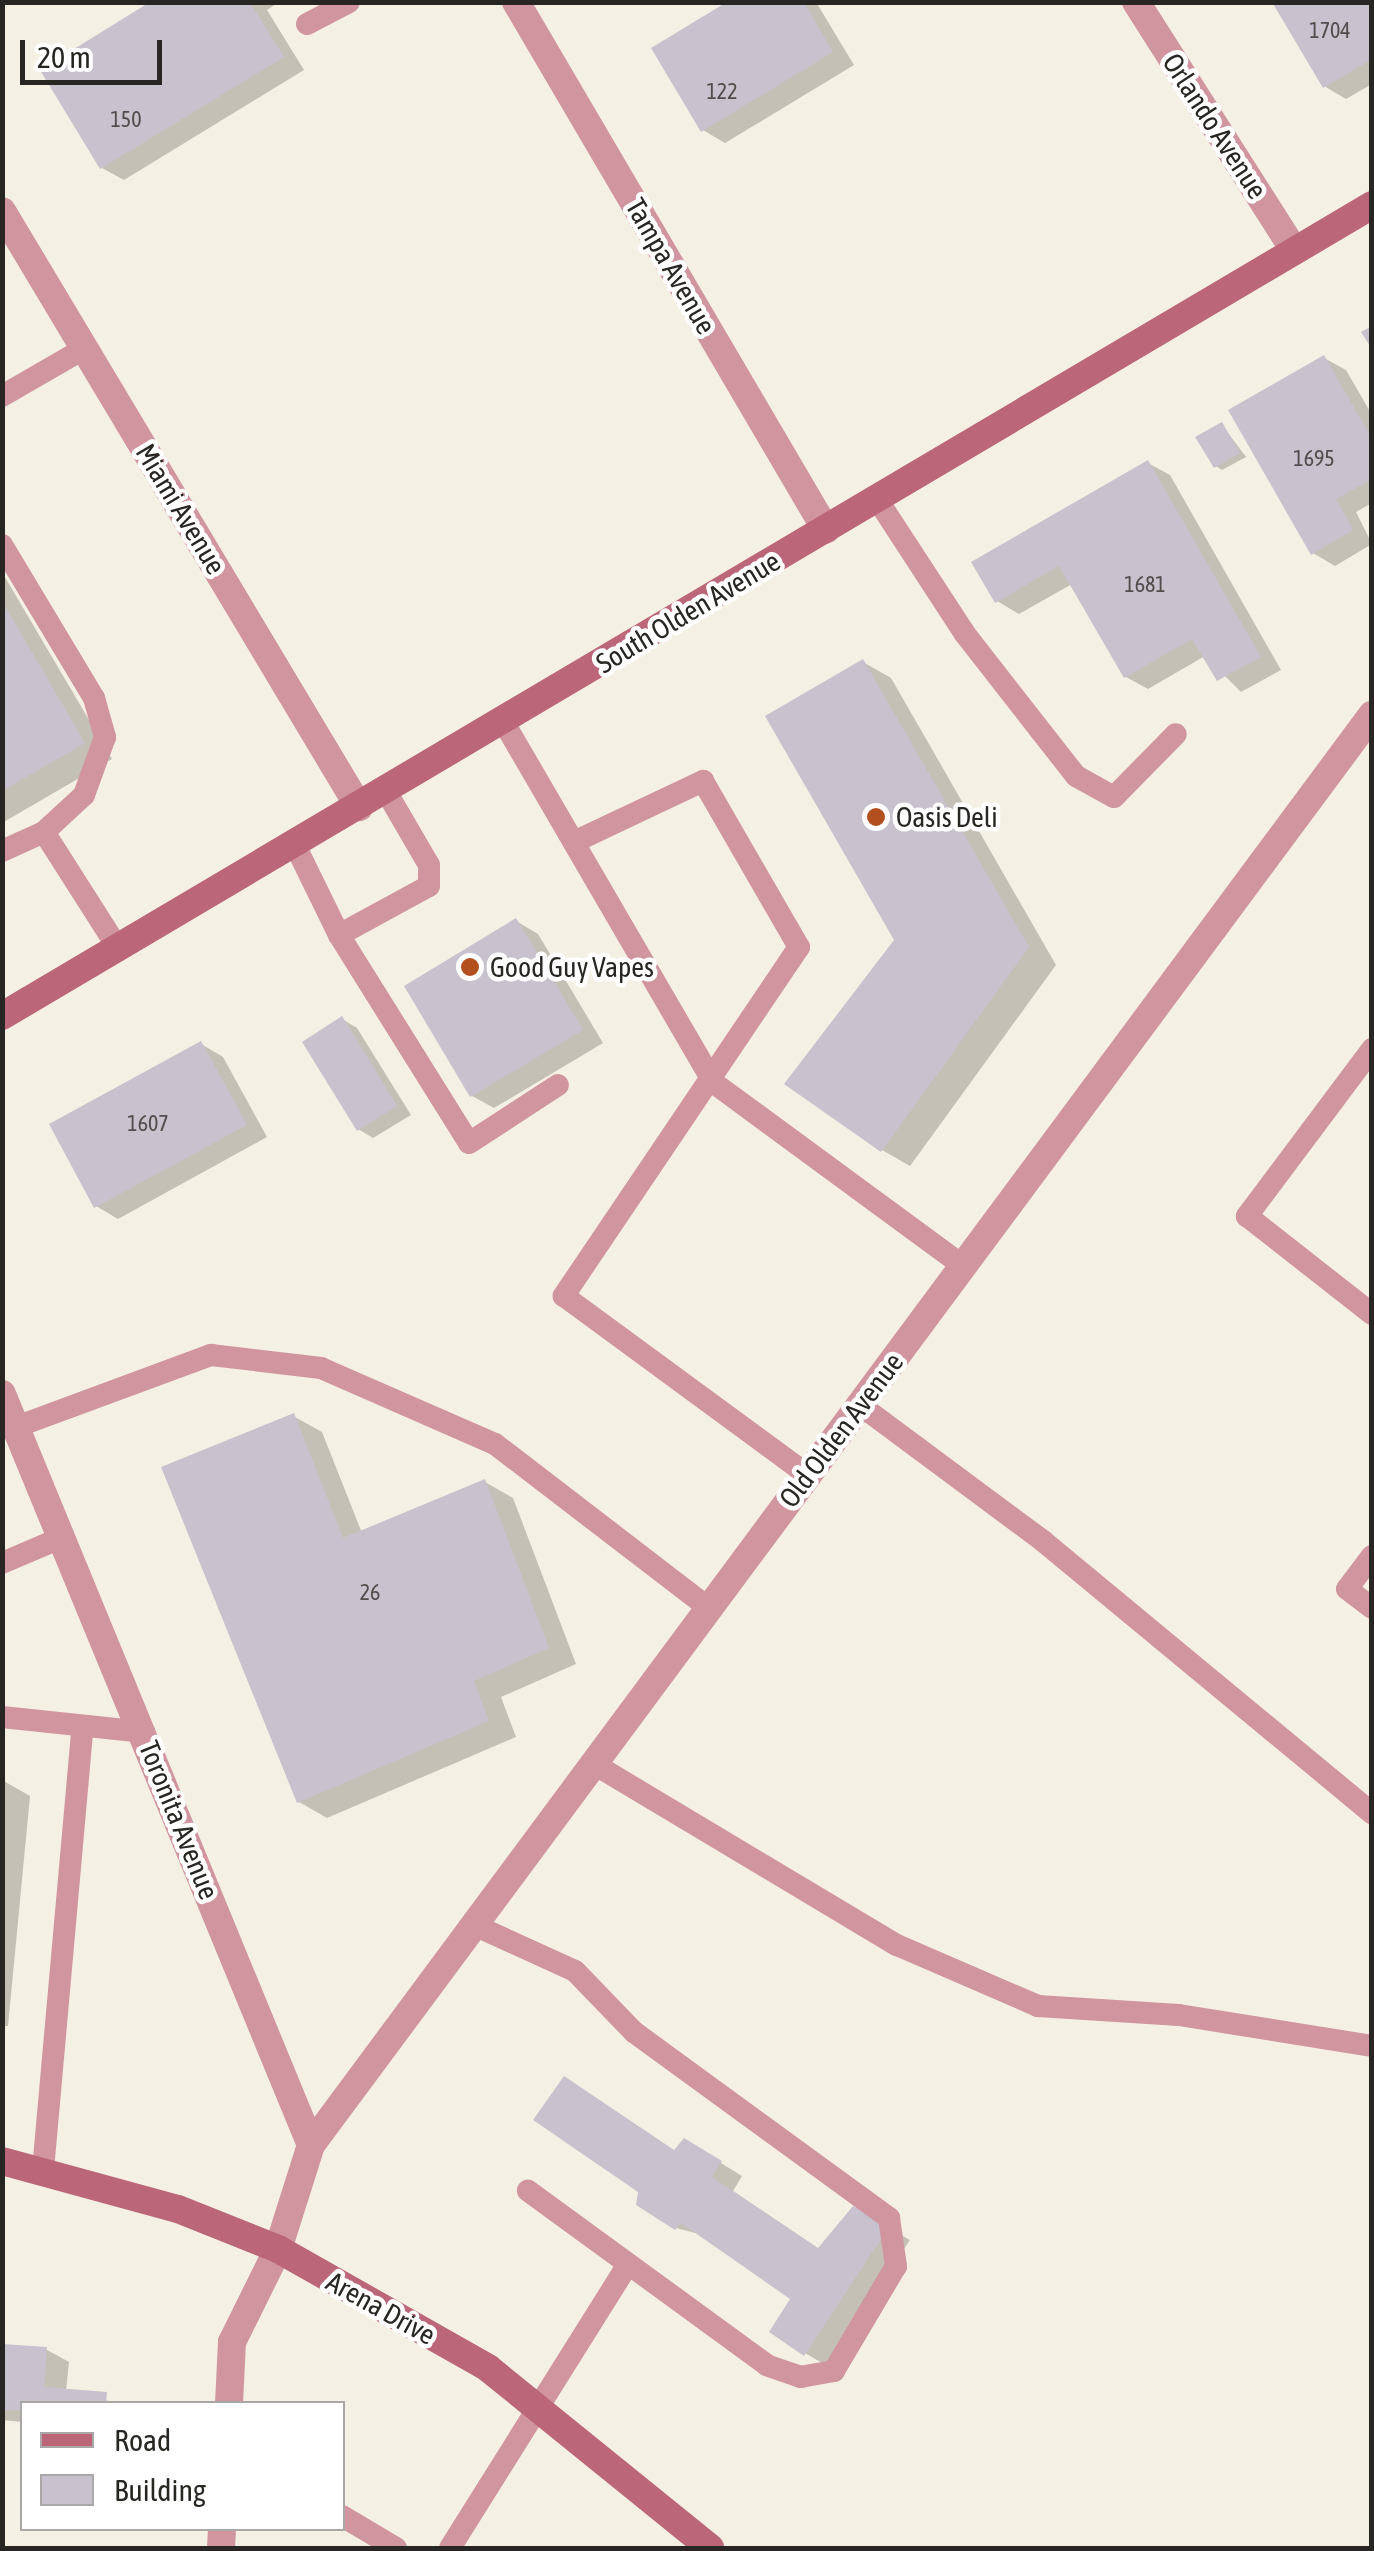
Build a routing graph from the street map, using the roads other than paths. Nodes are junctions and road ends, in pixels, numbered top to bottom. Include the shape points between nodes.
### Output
1 (349, 2) edge
2 (516, 2) edge
3 (1136, 2) edge
4 (307, 24) dead end
5 (1372, 205) edge
6 (2, 210) edge
7 (1294, 250) junction
8 (85, 348) junction
9 (2, 396) edge
10 (877, 499) junction
11 (826, 530) junction
12 (2, 546) edge
13 (1372, 715) edge
14 (503, 721) junction
15 (1176, 734) dead end
16 (386, 791) junction
17 (359, 807) junction
18 (44, 832) junction
19 (574, 842) junction
20 (295, 845) junction
21 (2, 851) edge
22 (339, 935) junction
23 (118, 948) junction
24 (2, 1016) edge
25 (1372, 1049) edge
26 (714, 1083) junction
27 (558, 1085) dead end
28 (963, 1266) junction
29 (1372, 1314) edge
30 (860, 1406) junction
31 (7, 1411) edge
32 (808, 1474) junction
33 (63, 1538) junction
34 (1372, 1556) edge
35 (2, 1562) edge
36 (709, 1608) junction
37 (1372, 1608) edge
38 (2, 1717) edge
39 (82, 1731) junction
40 (144, 1732) junction
41 (594, 1764) junction
42 (1372, 1813) edge
43 (474, 1925) junction
44 (1372, 2046) edge
45 (311, 2145) junction
46 (2, 2162) edge
47 (43, 2170) junction
48 (528, 2191) dead end
49 (278, 2249) junction
50 (628, 2264) junction
51 (229, 2401) edge
52 (538, 2407) junction
53 (345, 2518) edge
54 (396, 2548) edge
55 (450, 2548) edge
56 (710, 2548) edge

1 - 4 lane
2 - 11 street, Tampa Avenue
3 - 7 street, Orlando Avenue
5 - 7 main road, South Olden Avenue
6 - 8 street, Miami Avenue
7 - 10 main road, South Olden Avenue
8 - 9 lane
8 - 17 street, Miami Avenue
10 - 11 main road, South Olden Avenue
10 - 15 lane via 965,634 1076,776 1114,797
11 - 14 main road, South Olden Avenue
12 - 18 lane via 94,698 106,737 84,796
13 - 28 street, Old Olden Avenue
14 - 16 main road, South Olden Avenue
14 - 19 lane
16 - 17 main road, South Olden Avenue
16 - 22 lane via 429,865 429,886
17 - 20 main road, South Olden Avenue
18 - 21 lane
18 - 23 lane
19 - 26 lane
19 - 26 lane via 703,781 799,947
20 - 22 lane
20 - 23 main road, South Olden Avenue
22 - 27 lane via 469,1142
23 - 24 main road, South Olden Avenue
25 - 29 lane via 1247,1216
26 - 28 lane
26 - 32 lane via 564,1296
28 - 30 street, Old Olden Avenue
30 - 32 street, Old Olden Avenue
30 - 42 lane via 1043,1542
31 - 33 street, Toronita Avenue
31 - 36 lane via 211,1355 321,1368 495,1444
32 - 36 street, Old Olden Avenue
33 - 35 lane
33 - 40 street, Toronita Avenue
34 - 37 lane via 1347,1589
36 - 41 street, Old Olden Avenue
38 - 39 lane
39 - 40 lane
39 - 47 lane
40 - 45 street, Toronita Avenue
41 - 43 street, Old Olden Avenue
41 - 44 lane via 897,1944 1038,2006 1179,2015
43 - 45 street, Old Olden Avenue
43 - 50 lane via 575,1970 634,2032 889,2218 896,2266 834,2371 801,2377 766,2366
45 - 49 street
46 - 47 main road, Arena Drive
47 - 49 main road, Arena Drive
48 - 50 lane
49 - 51 street via 232,2342
49 - 52 main road, Arena Drive via 488,2368
50 - 52 lane
52 - 55 lane
52 - 56 main road, Arena Drive
53 - 54 lane

